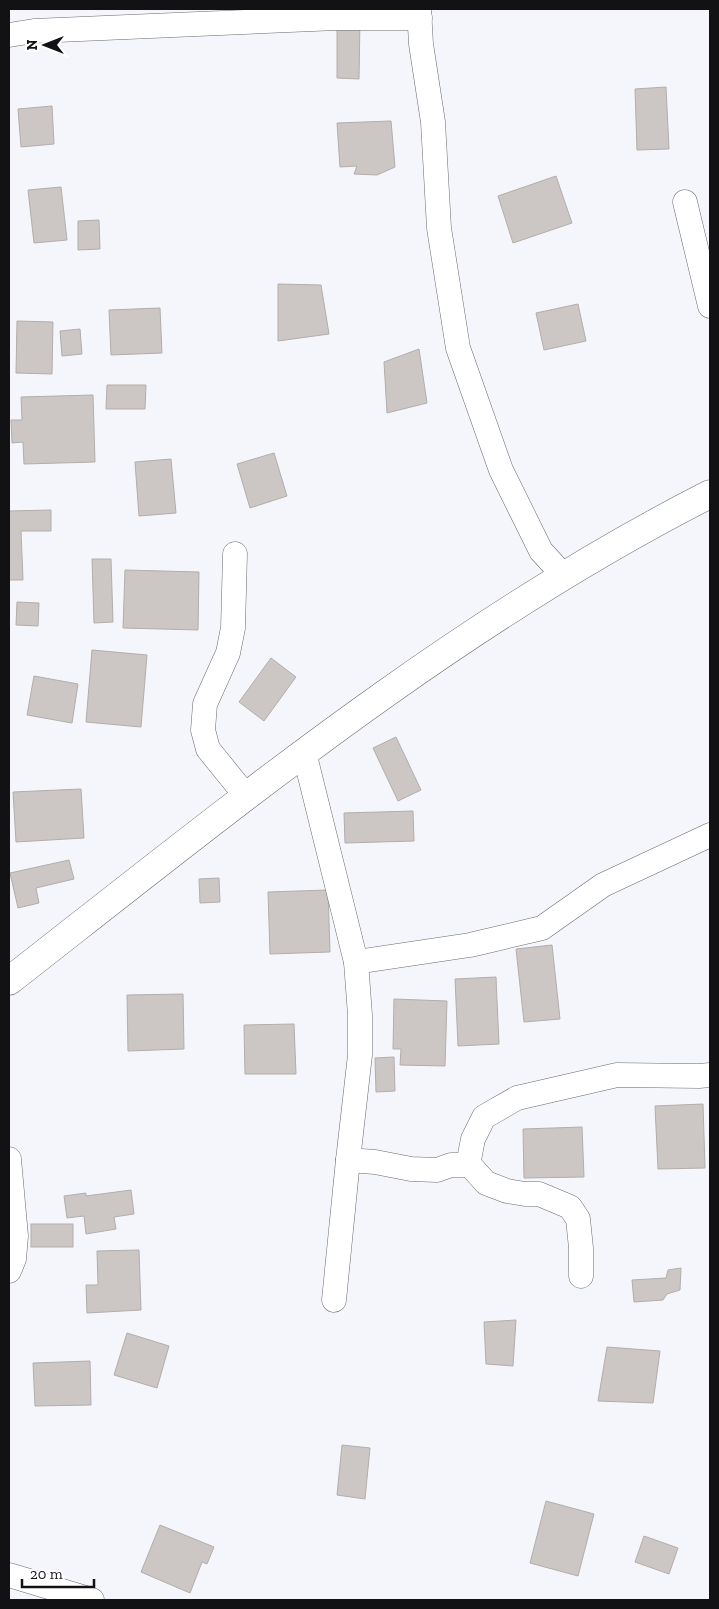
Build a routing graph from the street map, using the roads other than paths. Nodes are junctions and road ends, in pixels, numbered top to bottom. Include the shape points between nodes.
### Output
1 (420, 13) edge
2 (9, 35) edge
3 (685, 202) dead end
4 (710, 306) edge
5 (710, 494) edge
6 (235, 554) dead end
7 (564, 576) junction
8 (304, 752) junction
9 (246, 796) junction
10 (710, 835) edge
11 (356, 962) junction
12 (9, 981) edge
13 (710, 1075) edge
14 (9, 1159) edge
15 (348, 1160) junction
16 (468, 1163) junction
17 (9, 1271) edge
18 (581, 1276) dead end
19 (334, 1300) dead end
20 (9, 1575) edge
21 (92, 1600) edge

1 - 2 street via 34,31
1 - 7 street via 421,44 433,122 439,228 458,348 501,470 541,551
3 - 4 street
5 - 7 street
6 - 9 street via 233,628 228,653 206,704 203,730 208,749
7 - 8 street via 432,660
8 - 9 street
8 - 11 street
9 - 12 street
10 - 11 street via 604,885 542,928 470,945
11 - 15 street via 360,1055
13 - 16 street via 618,1075 518,1098 484,1117 473,1139
14 - 17 street via 16,1236 14,1259
15 - 16 street via 437,1170
15 - 19 street
16 - 18 street via 486,1183 508,1191 539,1194 570,1207 578,1219
20 - 21 street

